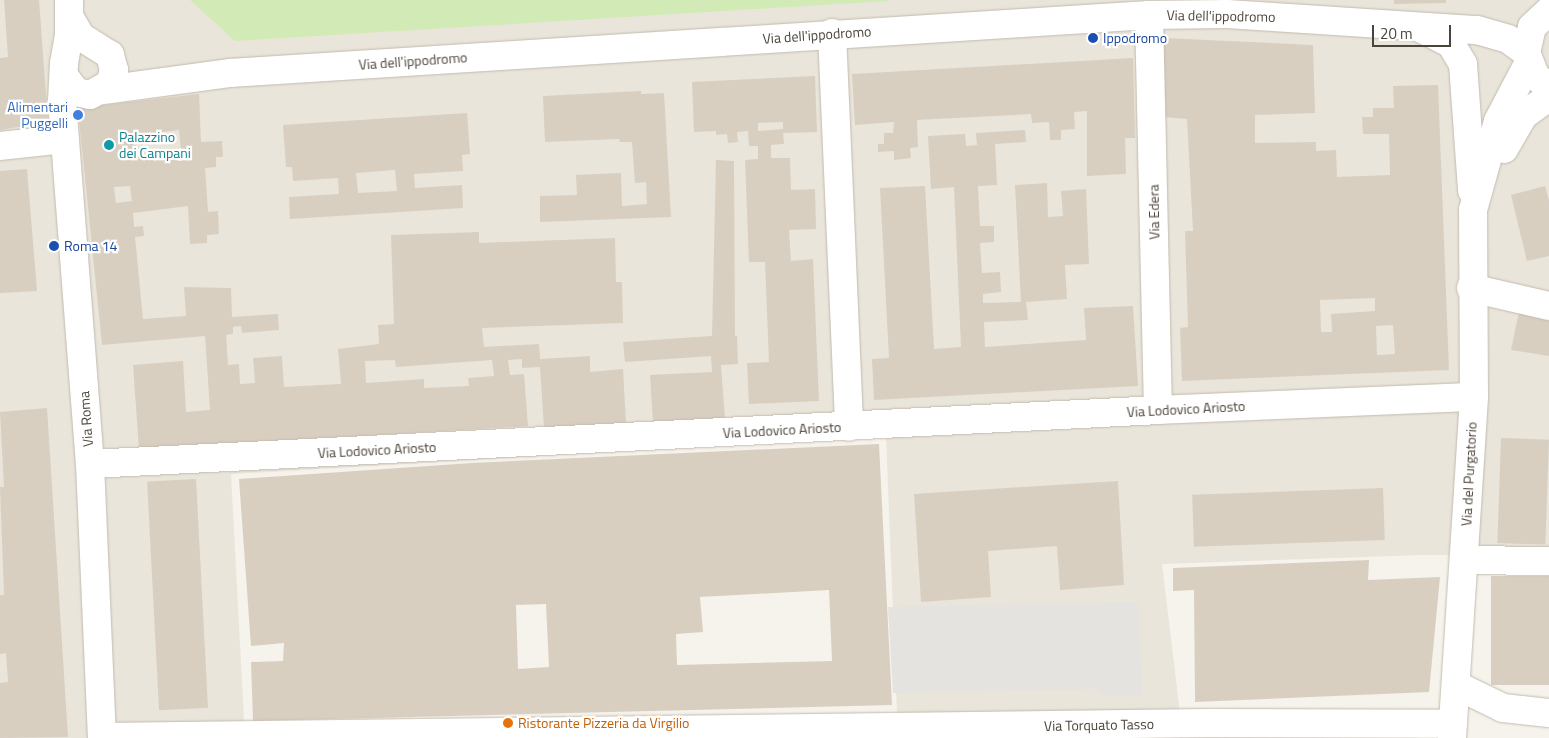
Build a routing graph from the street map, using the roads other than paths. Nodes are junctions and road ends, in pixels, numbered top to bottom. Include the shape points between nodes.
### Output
1 (69, 9) edge
2 (1549, 11) edge
3 (1149, 14) junction
4 (1420, 28) junction
5 (832, 34) junction
6 (91, 44) junction
7 (1527, 58) junction
8 (67, 81) junction
9 (1549, 88) edge
10 (104, 90) junction
11 (1549, 97) edge
12 (65, 139) junction
13 (0, 146) edge
14 (1473, 210) junction
15 (1471, 288) junction
16 (1549, 306) edge
17 (1474, 397) junction
18 (1158, 410) junction
19 (849, 427) junction
20 (90, 464) junction
21 (1464, 560) junction
22 (1549, 562) edge
23 (1456, 685) junction
24 (1549, 714) edge
25 (1452, 731) edge
26 (102, 738) edge

1 - 6 street, Via Roma via 76,31
1 - 8 street, Via Roma
2 - 7 street, Via del Purgatorio via 1532,27
3 - 4 street, Via dell'ippodromo via 1227,14
3 - 5 street, Via dell'ippodromo
3 - 18 street, Via Edera
4 - 7 street, Via dell'ippodromo via 1486,32 1508,39
4 - 14 street via 1451,44 1463,64
5 - 10 street, Via dell'ippodromo via 230,73
5 - 19 street
6 - 8 street via 79,45
6 - 10 street, Via Roma via 105,50 113,62 113,78
7 - 9 street via 1535,76
7 - 14 street, Via del Purgatorio via 1498,121
8 - 10 street via 90,95
8 - 12 street, Via Roma
11 - 14 street, Via del Purgatorio via 1517,124
12 - 13 street
12 - 20 street, Via Roma
14 - 15 street, Via del Purgatorio
15 - 16 street
15 - 17 street, Via del Purgatorio
17 - 18 street, Via Lodovico Ariosto
17 - 21 street, Via del Purgatorio
18 - 19 street, Via Lodovico Ariosto
19 - 20 street, Via Lodovico Ariosto
20 - 26 street, Via Roma
21 - 22 street
21 - 23 street, Via del Purgatorio
23 - 24 street via 1503,708
23 - 25 street, Via del Purgatorio
25 - 26 street, Via Torquato Tasso via 1166,724

